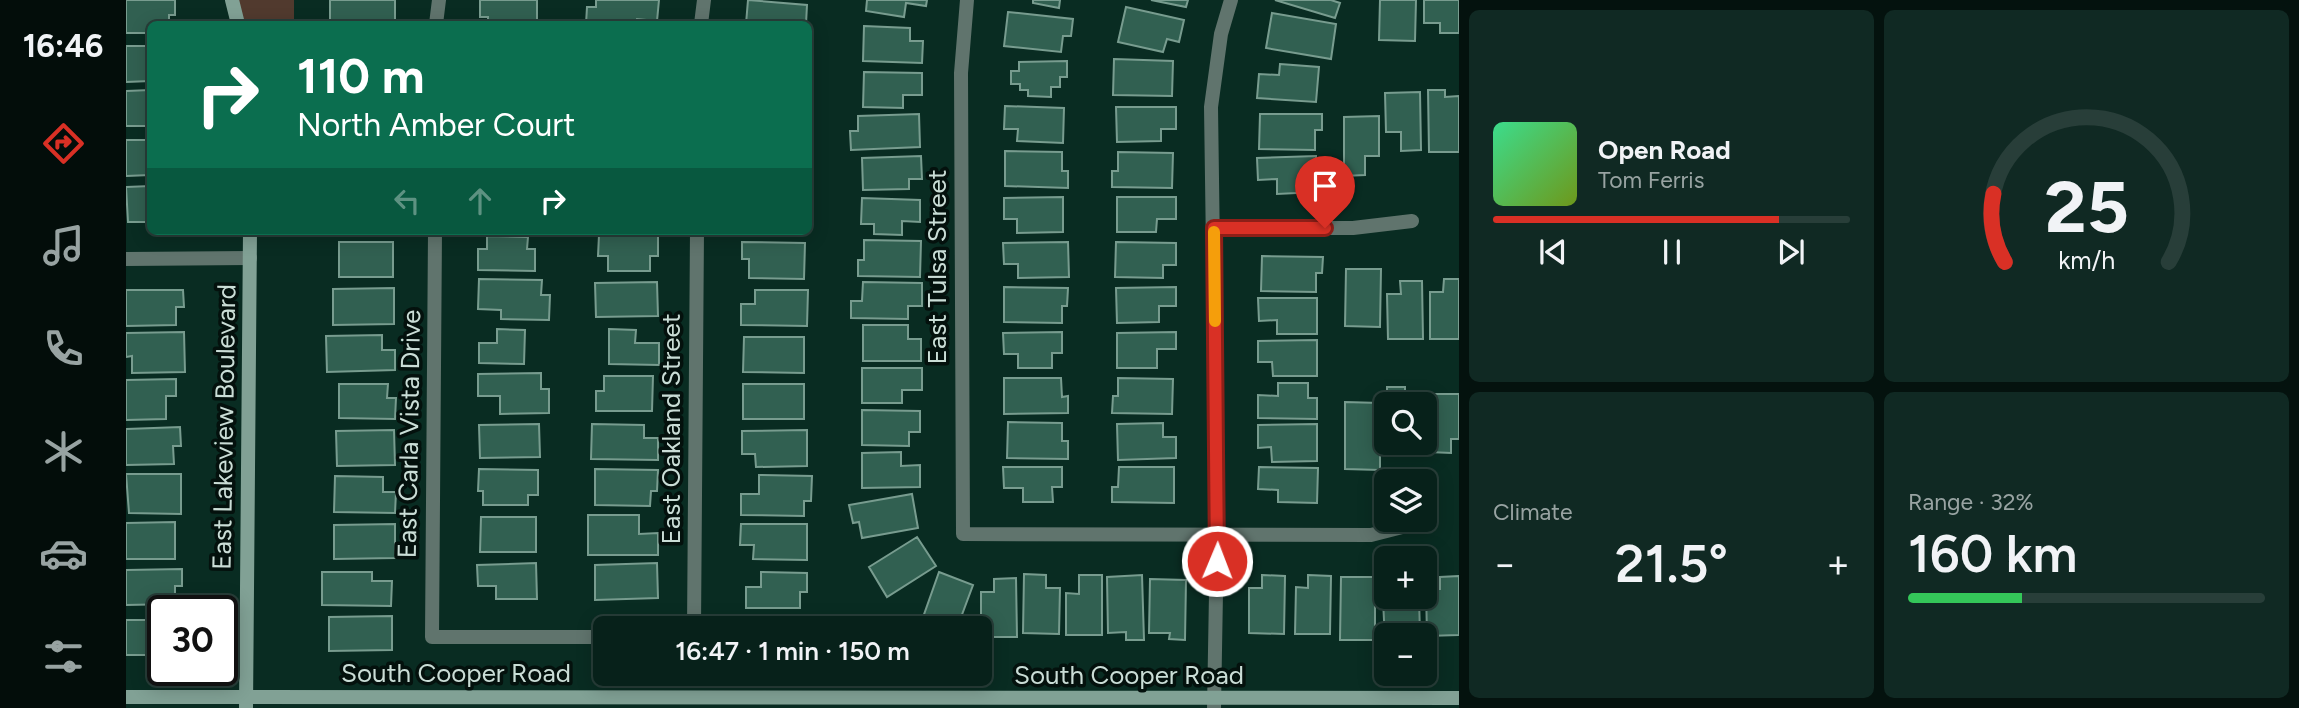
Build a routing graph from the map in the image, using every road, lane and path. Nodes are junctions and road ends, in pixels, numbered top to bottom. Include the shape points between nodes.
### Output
1 (232, 0) edge
2 (439, 0) edge
3 (704, 0) edge
4 (967, 0) edge
5 (1231, 0) edge
6 (237, 21) edge
7 (436, 21) edge
8 (701, 21) edge
9 (1412, 221) dead end
10 (1214, 228) junction
11 (250, 235) edge
12 (435, 235) edge
13 (697, 235) edge
14 (250, 258) junction
15 (126, 259) edge
16 (1383, 532) edge
17 (1217, 535) junction
18 (694, 616) edge
19 (593, 637) edge
20 (126, 697) edge
21 (1459, 698) edge
22 (246, 703) edge
23 (1214, 704) edge

1 - 6 main road
2 - 7 street
3 - 8 street
4 - 17 street, East Tulsa Street via 961,73 963,534
5 - 10 street via 1221,34 1211,107
9 - 10 street via 1353,228
10 - 17 street
11 - 14 main road, East Lakeview Boulevard
12 - 19 street, East Carla Vista Drive via 432,637
13 - 18 street, East Oakland Street
14 - 15 street
14 - 22 main road, East Lakeview Boulevard
16 - 17 street
17 - 23 street
20 - 22 main road, South Cooper Road
21 - 23 main road, South Cooper Road
22 - 23 main road, South Cooper Road

